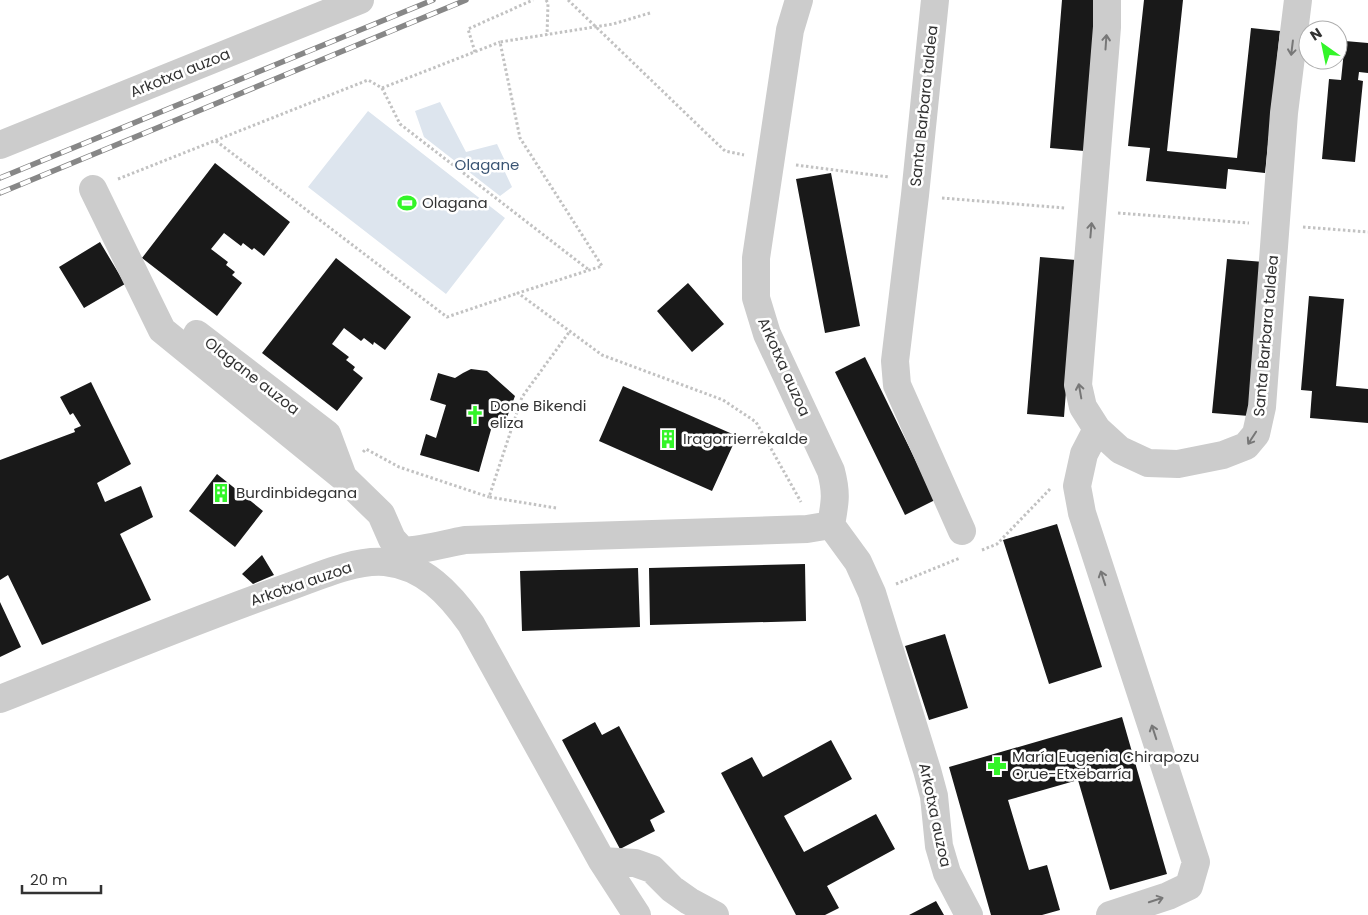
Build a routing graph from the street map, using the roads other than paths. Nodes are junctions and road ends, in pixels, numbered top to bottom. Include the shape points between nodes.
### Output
1 (360, 0) edge
2 (800, 0) edge
3 (1108, 0) edge
4 (1298, 0) edge
5 (934, 8) edge
6 (0, 145) edge
7 (93, 189) road end
8 (1097, 429) junction
9 (819, 527) junction
10 (962, 531) dead end
11 (401, 558) junction
12 (0, 699) edge
13 (602, 860) junction
14 (637, 915) edge
15 (716, 915) edge
16 (969, 915) edge
17 (1110, 915) edge

1 - 6 street, Arkotxa auzoa
2 - 9 street, Arkotxa auzoa via 790,30 756,258 756,298 767,334 836,487 835,498
8 -> 3 street, Santa Barbara taldea via 1083,406 1078,385
4 -> 8 street, Santa Barbara taldea via 1284,113 1262,407 1256,434 1246,446 1223,455 1178,464 1148,463 1120,450
5 - 10 street, Santa Barbara taldea via 895,361 897,385
7 - 11 street via 162,330 344,478 381,514
17 -> 8 street via 1189,886 1196,862 1082,513 1076,486 1084,454
9 - 11 street via 465,540
9 - 16 street, Arkotxa auzoa via 858,562 872,594 934,796 939,846 947,873
11 - 12 street, Arkotxa auzoa via 350,565 213,614
11 - 13 street, Arkotxa auzoa via 439,585 471,624
13 - 14 street, Arkotxa auzoa
13 - 15 street via 635,863 652,870 689,901

